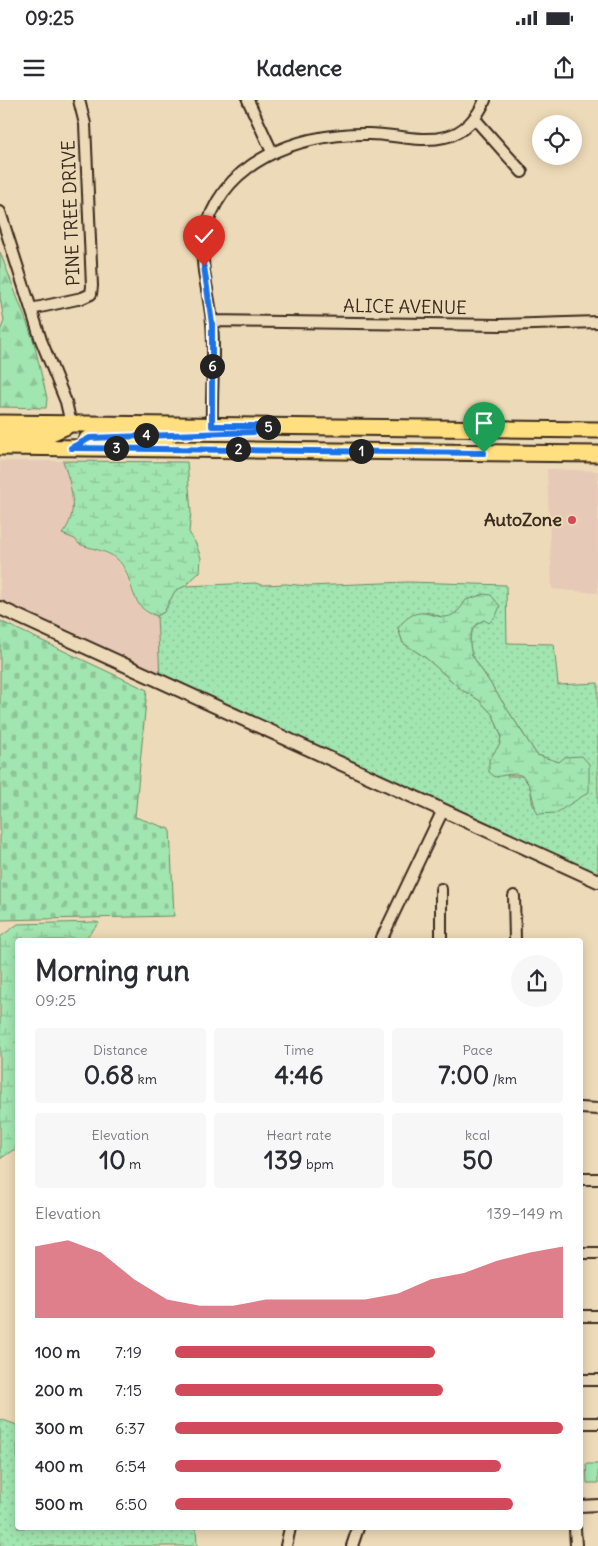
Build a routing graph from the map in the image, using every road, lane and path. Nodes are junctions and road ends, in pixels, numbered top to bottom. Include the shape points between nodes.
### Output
1 (79, 100) edge
2 (248, 100) edge
3 (486, 100) edge
4 (474, 118) junction
5 (272, 152) junction
6 (522, 172) dead end
7 (0, 212) edge
8 (31, 309) junction
9 (212, 321) junction
10 (598, 322) edge
11 (0, 423) edge
12 (71, 424) junction
13 (212, 426) junction
14 (272, 426) junction
15 (598, 430) edge
16 (0, 437) edge
17 (0, 447) edge
18 (71, 448) junction
19 (598, 454) edge
20 (0, 608) edge
21 (443, 810) junction
22 (598, 881) edge
23 (441, 889) dead end
24 (514, 896) dead end
25 (382, 938) edge
26 (441, 938) edge
27 (516, 938) edge
28 (583, 1108) edge
29 (598, 1109) edge
30 (583, 1179) edge
31 (598, 1179) edge
32 (583, 1253) edge
33 (598, 1253) edge
34 (583, 1316) edge
35 (598, 1316) edge
36 (583, 1380) edge
37 (598, 1380) edge
38 (583, 1423) edge
39 (598, 1423) edge
40 (583, 1506) edge
41 (598, 1506) edge
42 (290, 1530) edge
43 (357, 1530) edge
44 (575, 1530) edge
45 (286, 1546) edge
46 (352, 1546) edge
47 (576, 1546) edge

1 - 8 street, PINE TREE DRIVE via 85,124 92,286 90,294 82,298
2 - 5 street
3 - 4 street
4 - 5 street via 464,128 444,137 369,134 326,137
4 - 6 street
5 - 9 street via 234,179 216,205 208,225 203,258
7 - 8 street
8 - 12 street via 59,381
9 - 10 street, ALICE AVENUE via 500,325
9 - 13 street
11 - 12 main road
12 - 13 main road
12 - 16 main road via 46,435
13 - 14 main road
14 - 15 main road
14 - 18 main road via 254,432 90,438
17 - 18 main road
18 - 19 main road
20 - 21 street
21 - 22 street
21 - 25 street
23 - 26 street
24 - 27 street
28 - 29 street
30 - 31 street
32 - 33 street
34 - 35 street
36 - 37 street
38 - 39 street
40 - 41 street
42 - 45 street
43 - 46 street
44 - 47 street

